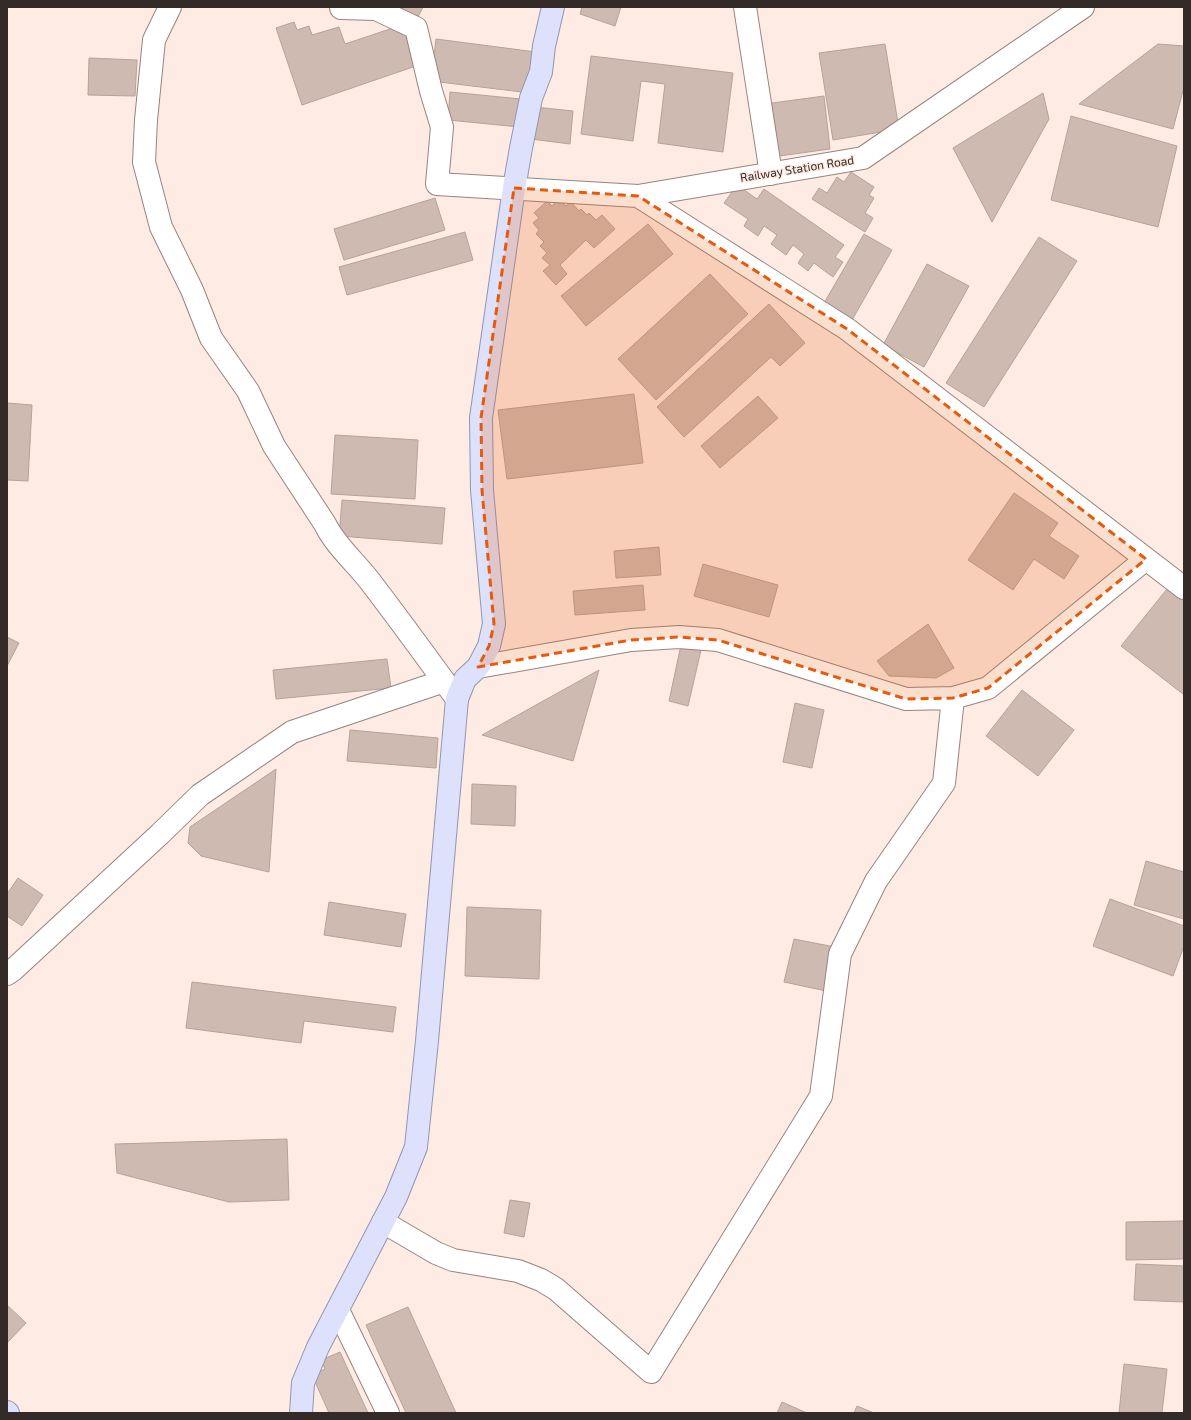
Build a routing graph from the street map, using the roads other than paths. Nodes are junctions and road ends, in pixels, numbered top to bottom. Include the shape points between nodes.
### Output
1 (170, 7) edge
2 (553, 7) edge
3 (745, 7) edge
4 (1083, 7) edge
5 (341, 8) dead end
6 (771, 174) junction
7 (514, 188) junction
8 (638, 196) junction
9 (1146, 559) junction
10 (1184, 588) edge
11 (478, 668) junction
12 (450, 690) junction
13 (953, 698) junction
14 (7, 974) edge
15 (383, 1222) junction
16 (338, 1310) junction
17 (301, 1413) edge
18 (388, 1413) edge

1 - 12 street via 154,40 144,162 161,228 192,290 211,338 248,391 274,446 330,534 401,621
2 - 7 main road via 541,72 531,98
3 - 6 street
4 - 6 street, Railway Station Road via 863,158
5 - 7 street, Railway Station Road via 376,9 416,28 442,127 437,184
6 - 8 street, Railway Station Road
7 - 8 street, Railway Station Road
7 - 11 main road via 481,418 482,490 494,624 489,646
8 - 9 street via 847,329
9 - 10 street
9 - 13 street via 988,688
11 - 12 main road via 466,680
11 - 13 street via 631,640 679,637 718,640 906,699
12 - 14 street via 292,732 200,794
12 - 15 main road via 434,964 416,1147
13 - 15 street via 944,783 876,881 840,954 821,1096 651,1372 556,1289 541,1280 518,1271 453,1260
15 - 16 main road
16 - 17 main road via 318,1347 303,1383
16 - 18 street

